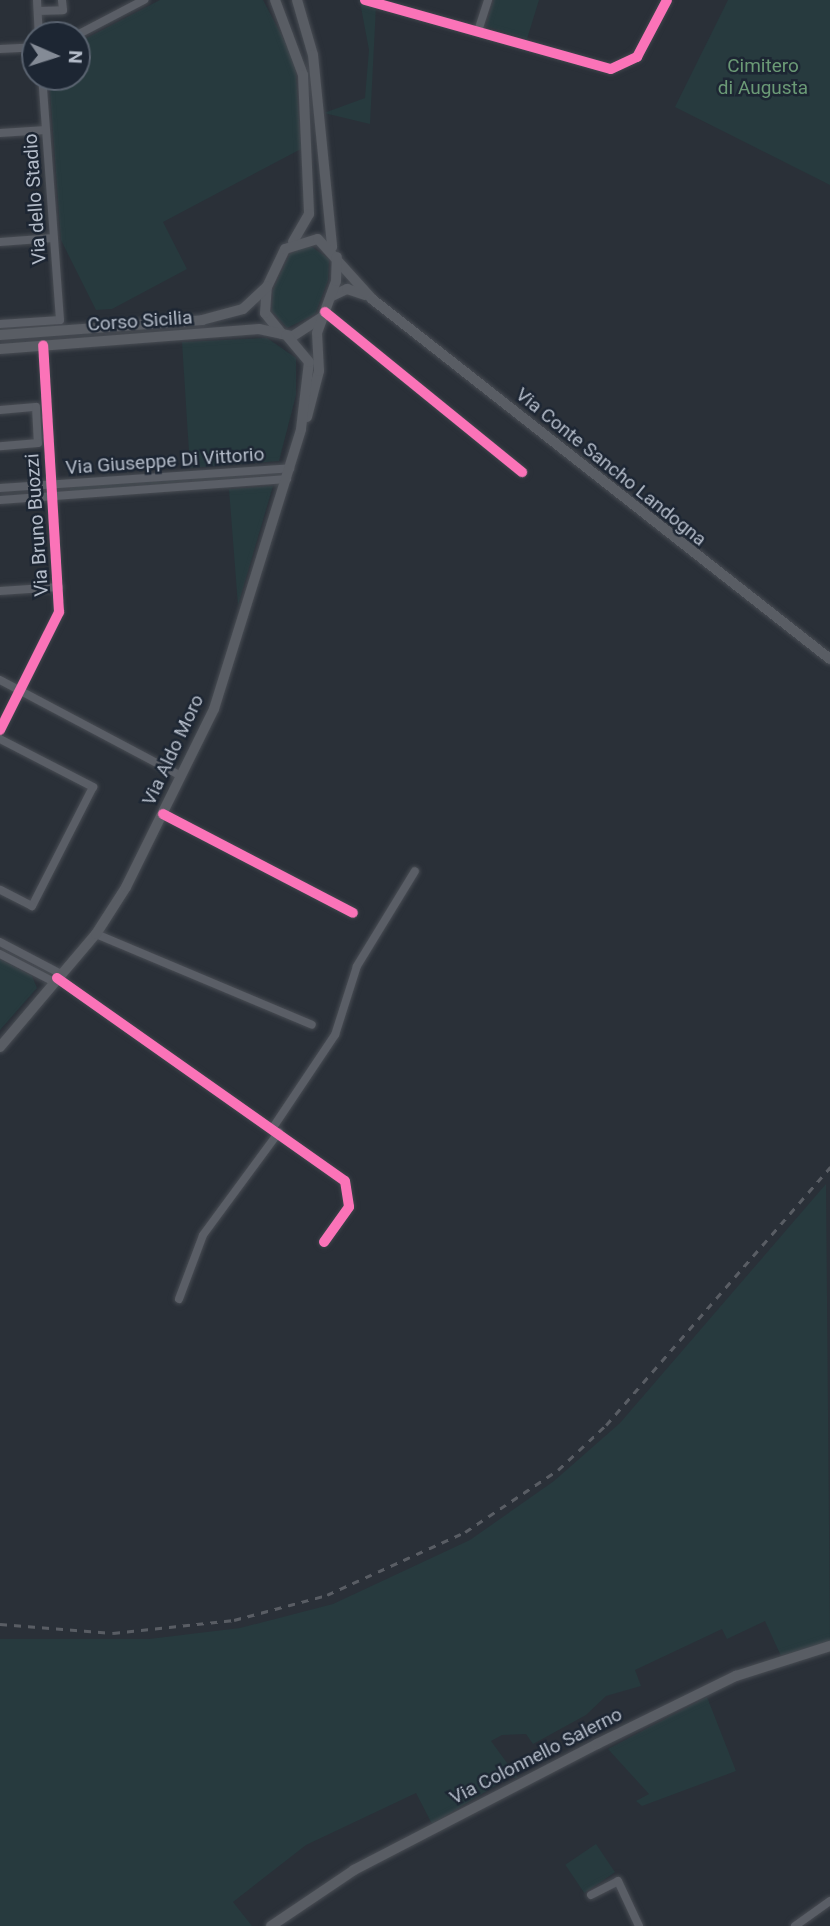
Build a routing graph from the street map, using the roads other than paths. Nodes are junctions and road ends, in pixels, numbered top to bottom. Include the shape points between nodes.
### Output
1 (37, 0) edge
2 (62, 0) edge
3 (144, 0) edge
4 (275, 0) edge
5 (297, 0) edge
6 (365, 0) edge
7 (488, 0) edge
8 (667, 0) edge
9 (38, 11) junction
10 (38, 21) edge
11 (91, 28) edge
12 (478, 31) junction
13 (21, 48) edge
14 (0, 49) edge
15 (43, 91) edge
16 (46, 130) junction
17 (0, 133) edge
18 (54, 238) junction
19 (0, 242) edge
20 (293, 242) junction
21 (334, 252) junction
22 (267, 287) junction
23 (332, 296) junction
24 (372, 299) junction
25 (324, 315) junction
26 (18, 323) junction
27 (0, 324) edge
28 (0, 335) edge
29 (284, 335) junction
30 (43, 345) junction
31 (0, 349) edge
32 (0, 410) edge
33 (301, 429) junction
34 (0, 446) edge
35 (522, 471) dead end
36 (288, 473) junction
37 (52, 484) junction
38 (0, 488) edge
39 (53, 496) junction
40 (0, 500) edge
41 (59, 587) junction
42 (0, 591) edge
43 (830, 659) edge
44 (0, 680) edge
45 (20, 690) junction
46 (0, 730) edge
47 (0, 739) edge
48 (181, 776) junction
49 (163, 814) junction
50 (415, 871) dead end
51 (0, 890) edge
52 (353, 913) dead end
53 (96, 934) junction
54 (0, 942) edge
55 (0, 954) edge
56 (58, 978) junction
57 (312, 1025) dead end
58 (0, 1047) edge
59 (277, 1129) junction
60 (324, 1242) dead end
61 (179, 1299) dead end
62 (830, 1646) edge
63 (591, 1895) dead end
64 (830, 1901) edge
65 (271, 1926) edge
66 (639, 1926) edge
67 (795, 1926) edge

1 - 9 street
2 - 9 street via 62,10
3 - 11 street
4 - 20 main road via 303,75 309,214
5 - 21 main road via 313,55
6 - 12 street
7 - 12 street
8 - 12 street via 637,57 611,69
9 - 10 street
13 - 14 street
15 - 16 street, Via dello Stadio
16 - 17 street
16 - 18 street, Via dello Stadio
18 - 19 street
18 - 26 street, Via dello Stadio via 60,320
20 - 21 main road via 310,237
20 - 22 main road
21 - 23 main road
21 - 24 main road, Via Conte Sancho Landogna
22 - 28 main road, Corso Sicilia via 243,309 202,320
22 - 29 main road via 265,313
23 - 24 main road via 354,289
23 - 25 main road
24 - 43 main road, Via Conte Sancho Landogna
25 - 29 main road via 310,330
25 - 33 main road via 313,404
25 - 35 street
26 - 27 street
26 - 28 street
29 - 30 main road, Corso Sicilia via 259,329
29 - 33 main road via 309,362
30 - 31 main road, Corso Sicilia
30 - 37 street, Via Bruno Buozzi
32 - 34 street via 36,407 38,443
33 - 36 main road, Via Aldo Moro
36 - 37 street, Via Giuseppe Di Vittorio
36 - 39 street, Via Giuseppe Di Vittorio
36 - 48 main road, Via Aldo Moro via 214,709
37 - 38 street, Via Giuseppe Di Vittorio
37 - 39 street, Via Bruno Buozzi
39 - 40 street, Via Giuseppe Di Vittorio
39 - 41 street, Via Bruno Buozzi
41 - 42 street
41 - 45 street, Via Bruno Buozzi via 54,627
44 - 45 street
45 - 46 street, Via Bruno Buozzi
45 - 48 street
47 - 51 street via 93,787 32,906
48 - 49 main road, Via Aldo Moro
49 - 52 street
49 - 53 main road, Via Aldo Moro
50 - 59 street via 357,966 335,1035
53 - 56 main road, Via Aldo Moro
53 - 57 street
54 - 56 street
55 - 56 street
56 - 58 main road, Via Aldo Moro
56 - 59 street
59 - 60 street via 350,1188 349,1207
59 - 61 street via 203,1235
62 - 65 main road, Via Colonnello Salerno via 736,1676 597,1744 354,1870
63 - 66 street via 618,1881
64 - 67 street

